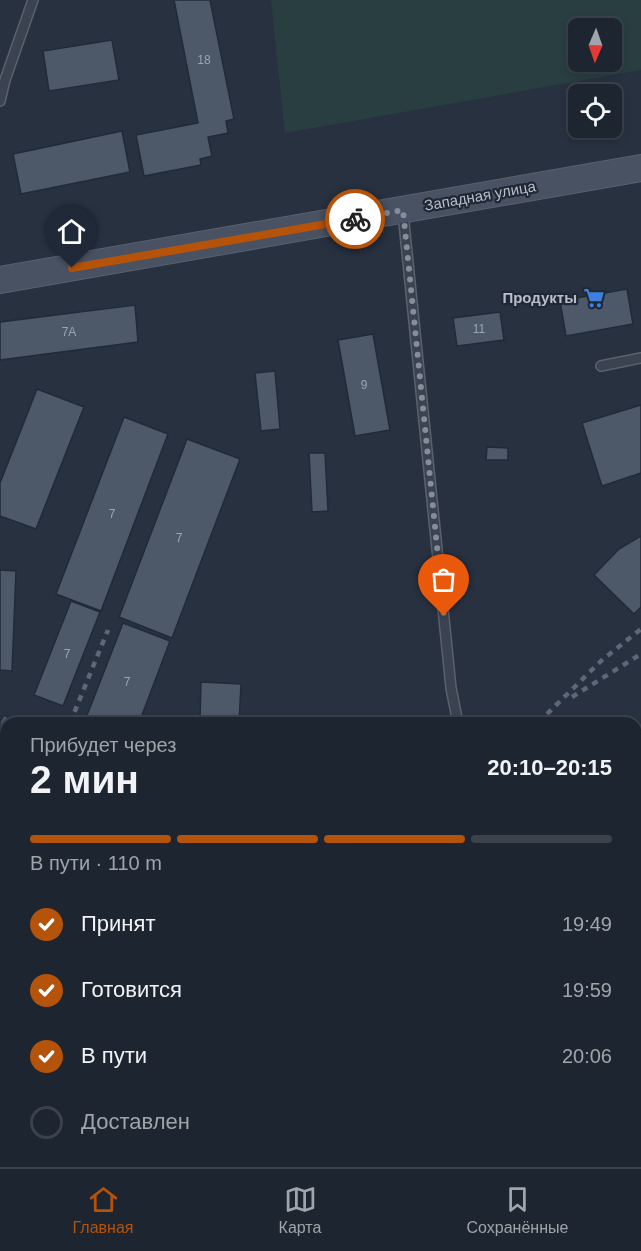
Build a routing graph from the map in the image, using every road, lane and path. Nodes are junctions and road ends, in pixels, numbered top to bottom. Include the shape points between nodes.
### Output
1 (33, 0) edge
2 (0, 101) edge
3 (641, 168) edge
4 (403, 210) junction
5 (0, 280) edge
6 (641, 358) edge
7 (601, 366) dead end
8 (457, 717) edge

1 - 2 lane
3 - 4 main road, Западная улица
4 - 5 main road, Западная улица
4 - 8 lane
6 - 7 lane

